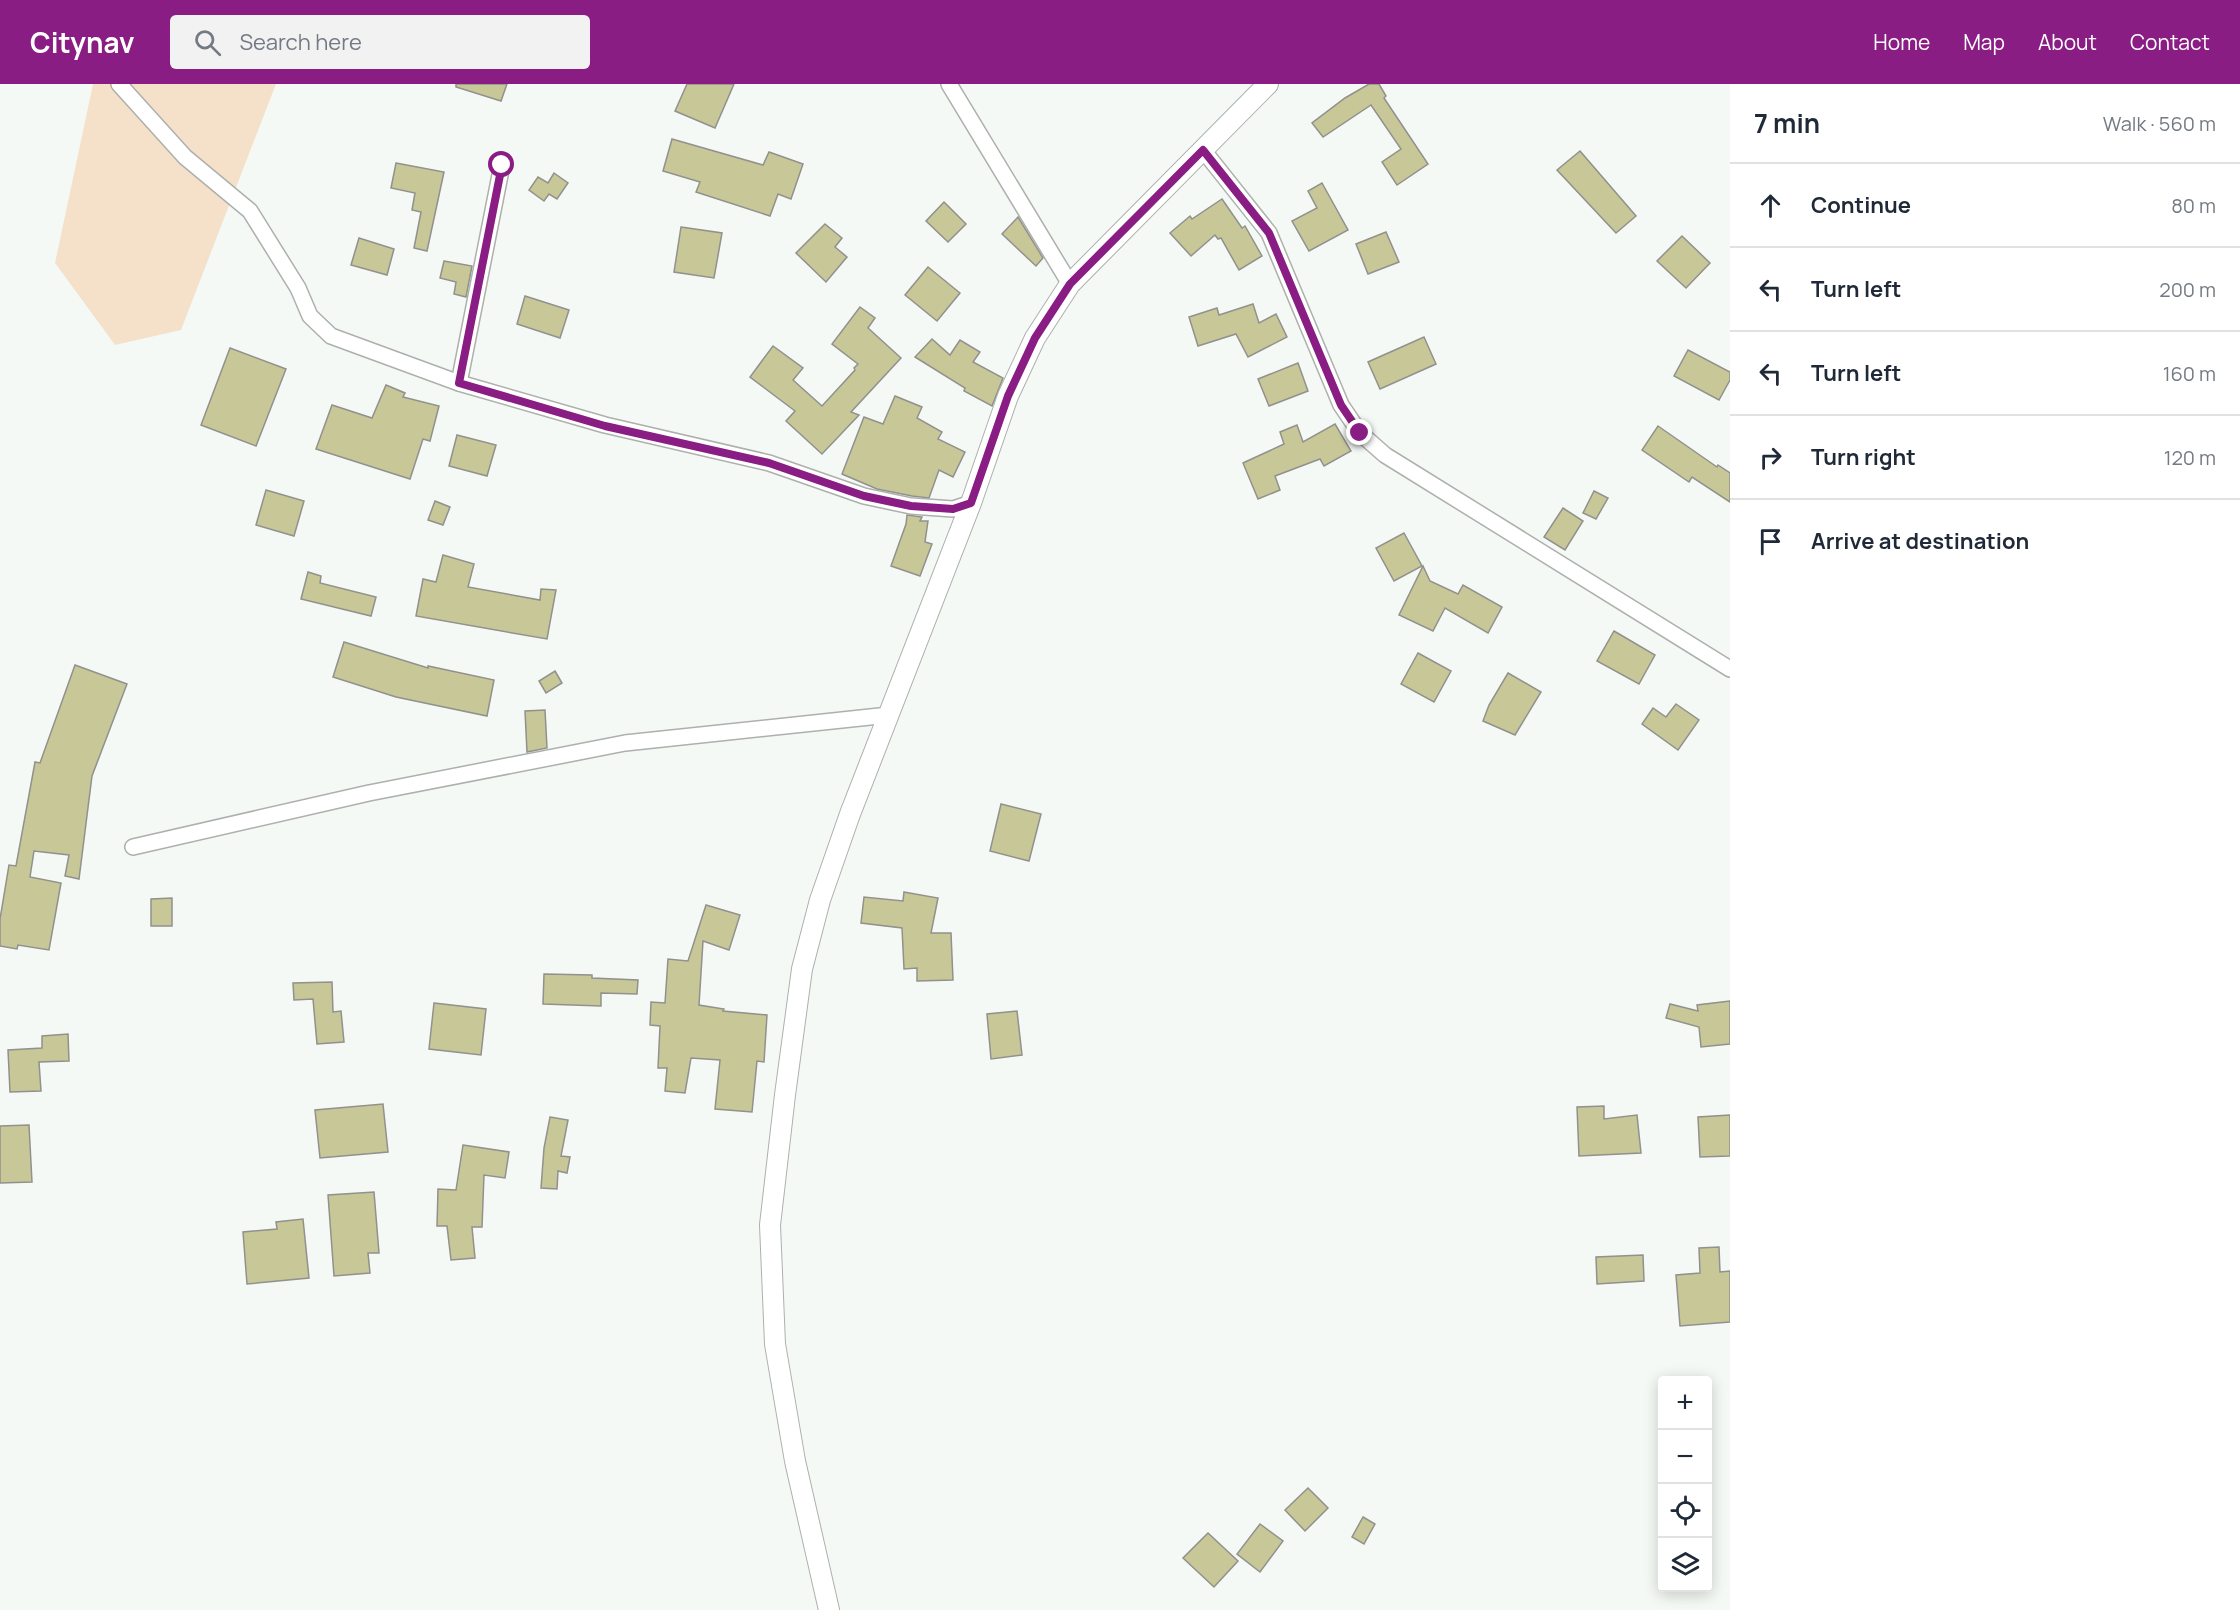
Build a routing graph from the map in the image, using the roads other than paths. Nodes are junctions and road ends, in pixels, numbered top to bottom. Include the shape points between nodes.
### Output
1 (119, 84) edge
2 (949, 84) edge
3 (1268, 84) edge
4 (1203, 150) junction
5 (502, 165) dead end
6 (1070, 284) junction
7 (459, 383) junction
8 (971, 503) junction
9 (1730, 669) edge
10 (889, 715) junction
11 (133, 847) dead end
12 (829, 1610) edge

1 - 7 street via 185,158 250,211 298,288 310,316 331,336
2 - 6 street
3 - 4 street
4 - 6 street
4 - 9 street via 1269,233 1341,405 1360,433 1385,455
5 - 7 street
6 - 8 street via 1035,338 1013,386
7 - 8 street via 605,426 769,463 864,496 911,506 953,509
8 - 10 street
10 - 11 street via 625,743 369,793
10 - 12 street via 819,900 802,969 770,1225 775,1344 795,1461

